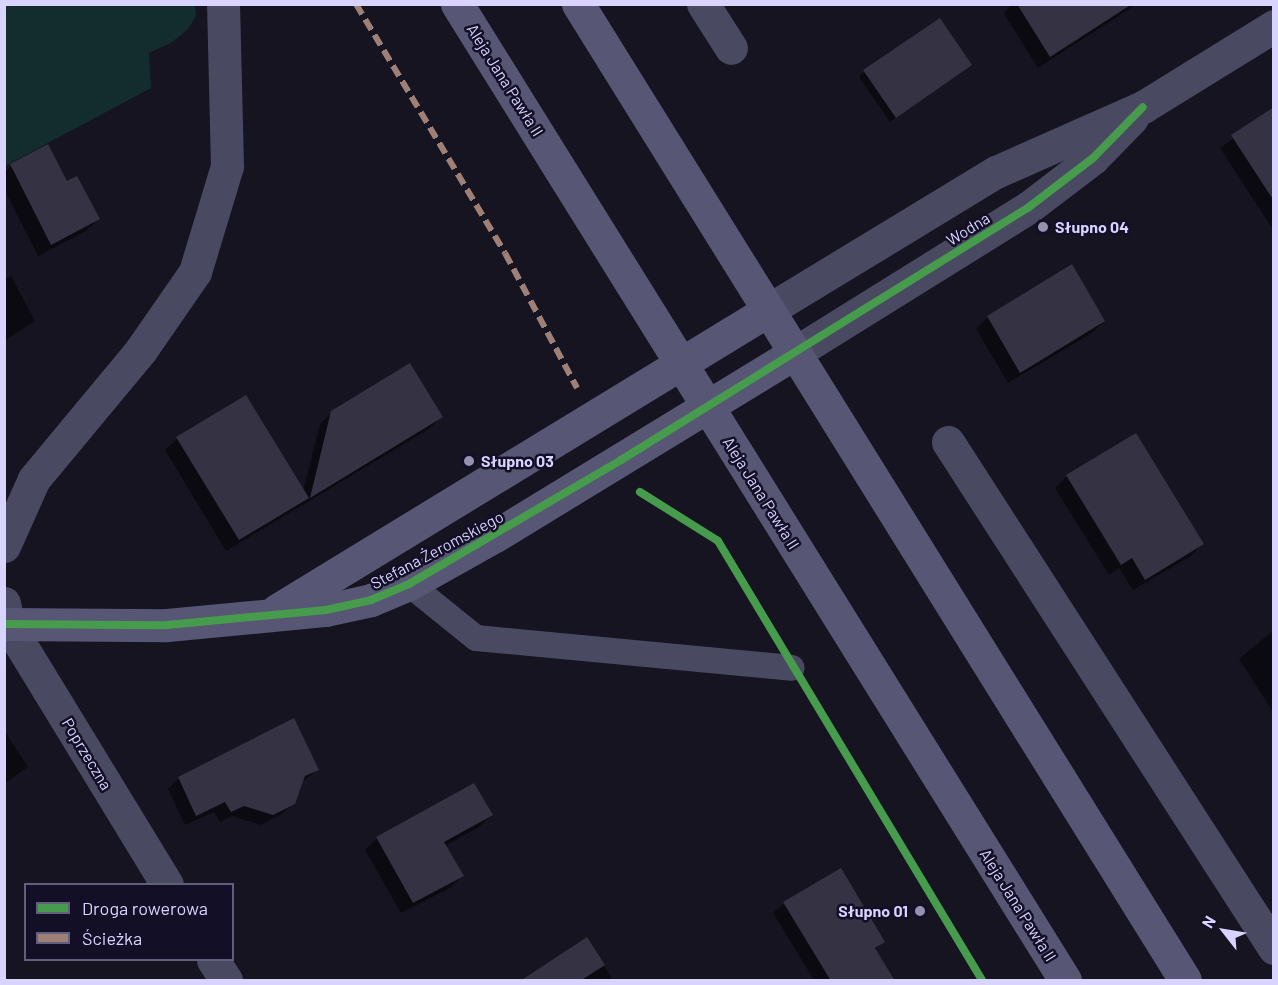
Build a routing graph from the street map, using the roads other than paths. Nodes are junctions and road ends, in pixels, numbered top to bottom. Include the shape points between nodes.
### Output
1 (223, 4) edge
2 (457, 4) edge
3 (578, 4) edge
4 (703, 4) edge
5 (1274, 26) edge
6 (731, 48) dead end
7 (1143, 107) junction
8 (767, 311) junction
9 (793, 354) junction
10 (681, 364) junction
11 (707, 408) junction
12 (948, 442) dead end
13 (4, 546) edge
14 (409, 584) junction
15 (273, 613) junction
16 (6, 617) edge
17 (792, 668) dead end
18 (166, 883) edge
19 (1274, 948) edge
20 (214, 961) edge
21 (226, 981) edge
22 (1065, 981) edge
23 (1185, 981) edge

1 - 13 street via 227,166 195,272 141,350 34,479
2 - 10 main road, Aleja Jana Pawła II
3 - 8 main road
4 - 6 street
5 - 7 street, Wodna
7 - 8 street, Wodna via 996,172
7 - 9 street, Wodna via 1093,158 1029,207
8 - 9 main road
8 - 10 main road, Stefana Żeromskiego
9 - 11 main road, Stefana Żeromskiego
9 - 23 main road
10 - 11 main road, Aleja Jana Pawła II
10 - 15 main road, Stefana Żeromskiego
11 - 14 main road, Stefana Żeromskiego
11 - 22 main road, Aleja Jana Pawła II
12 - 19 street
14 - 15 main road, Stefana Żeromskiego via 371,600 337,608
14 - 17 lane via 476,638
15 - 16 main road, Stefana Żeromskiego via 166,625
16 - 18 street, Poprzeczna
20 - 21 street

